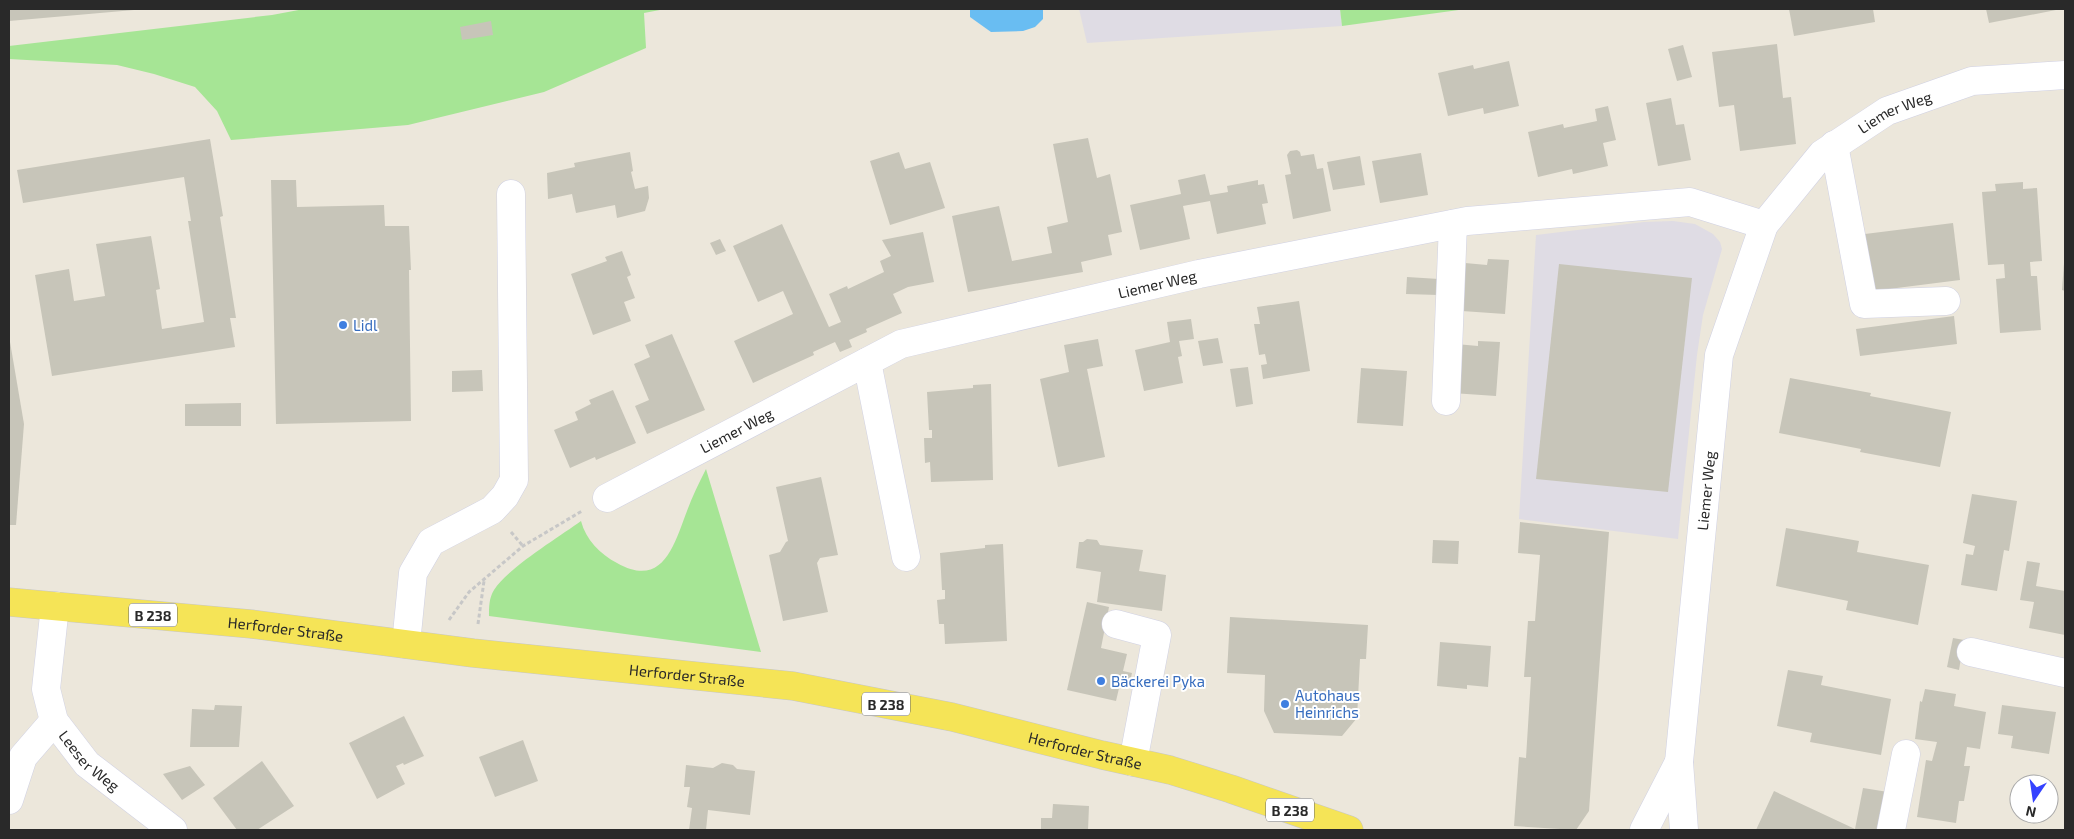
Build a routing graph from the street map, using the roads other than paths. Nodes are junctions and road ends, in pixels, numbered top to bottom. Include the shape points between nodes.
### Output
1 (2065, 75) edge
2 (1834, 144) junction
3 (511, 194) dead end
4 (1453, 224) junction
5 (1764, 225) junction
6 (1946, 301) dead end
7 (867, 362) junction
8 (1446, 401) dead end
9 (607, 498) road end
10 (906, 557) dead end
11 (9, 602) edge
12 (55, 606) junction
13 (1116, 624) dead end
14 (406, 644) junction
15 (1971, 652) dead end
16 (2065, 673) edge
17 (54, 721) junction
18 (1906, 754) dead end
19 (1132, 762) junction
20 (1679, 762) junction
21 (9, 800) edge
22 (173, 830) edge
23 (1349, 830) edge
24 (1644, 830) edge
25 (1684, 830) edge
26 (1692, 830) edge
27 (1891, 830) edge

1 - 2 street, Liemer Weg via 1972,81 1887,111
2 - 5 street, Liemer Weg via 1822,154
2 - 6 street via 1864,304
3 - 14 street via 514,480 492,510 431,542 413,573
4 - 5 street, Liemer Weg via 1690,202
4 - 7 street, Liemer Weg via 1200,274 900,344
4 - 8 street
5 - 20 street, Liemer Weg via 1719,355
7 - 9 street, Liemer Weg
7 - 10 street
11 - 12 main road, Herforder Straße / B 238
12 - 14 main road, Herforder Straße / B 238 via 268,626
12 - 17 street, Leeser Weg via 46,689
13 - 19 street via 1157,635
14 - 19 main road, Herforder Straße / B 238 via 793,686 952,717
15 - 16 street
17 - 21 street via 23,757
17 - 22 street, Leeser Weg via 87,764
18 - 27 street
19 - 23 main road, Herforder Straße / B 238 via 1204,780
20 - 24 street, Liemer Weg
20 - 25 street, Liemer Weg
20 - 26 street, Liemer Weg

